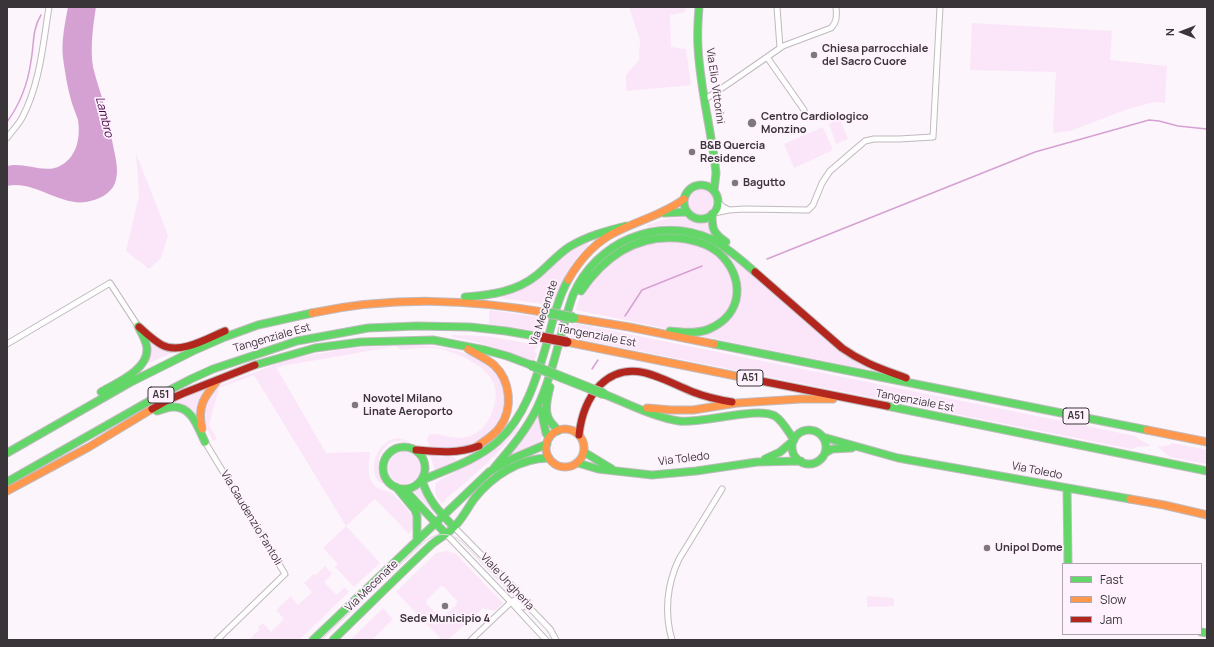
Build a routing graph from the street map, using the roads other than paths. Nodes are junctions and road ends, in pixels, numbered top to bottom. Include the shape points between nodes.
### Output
1 (49, 7) edge
2 (699, 7) edge
3 (777, 7) edge
4 (838, 7) edge
5 (940, 7) edge
6 (780, 48) junction
7 (767, 57) junction
8 (704, 100) junction
9 (804, 110) dead end
10 (7, 138) edge
11 (715, 169) junction
12 (703, 184) junction
13 (714, 191) junction
14 (684, 199) junction
15 (718, 202) junction
16 (729, 210) junction
17 (687, 212) junction
18 (664, 213) junction
19 (713, 214) junction
20 (626, 226) junction
21 (781, 296) junction
22 (418, 300) junction
23 (257, 325) junction
24 (138, 326) junction
25 (629, 327) junction
26 (7, 344) edge
27 (462, 345) junction
28 (219, 378) junction
29 (945, 391) junction
30 (541, 399) junction
31 (844, 399) junction
32 (737, 403) junction
33 (640, 408) junction
34 (147, 413) junction
35 (65, 418) junction
36 (516, 421) junction
37 (558, 431) junction
38 (579, 435) junction
39 (822, 437) junction
40 (794, 440) junction
41 (548, 441) junction
42 (206, 442) junction
43 (1207, 442) edge
44 (476, 447) junction
45 (863, 448) junction
46 (416, 450) junction
47 (584, 452) junction
48 (7, 453) edge
49 (825, 453) junction
50 (549, 458) junction
51 (801, 461) junction
52 (757, 462) junction
53 (578, 463) junction
54 (494, 468) junction
55 (614, 470) junction
56 (1207, 472) edge
57 (422, 480) junction
58 (7, 482) edge
59 (400, 488) junction
60 (722, 489) dead end
61 (1067, 489) junction
62 (7, 491) edge
63 (443, 515) junction
64 (1207, 515) edge
65 (436, 522) junction
66 (454, 526) junction
67 (446, 534) junction
68 (417, 541) junction
69 (1068, 563) edge
70 (523, 601) junction
71 (511, 602) junction
72 (217, 640) edge
73 (313, 640) edge
74 (333, 640) edge
75 (472, 640) edge
76 (546, 640) edge
77 (556, 640) edge
78 (672, 640) edge

1 - 10 street via 29,104
2 - 8 main road, Via Elio Vittorini via 697,48
3 - 6 street
4 - 6 street via 837,17 831,28
5 - 16 street via 934,137 865,141 830,171 808,210
6 - 7 street
7 - 8 street
7 - 9 street
8 - 11 main road, Via Elio Vittorini
11 - 12 main road
11 - 13 main road, Via Elio Vittorini
12 - 13 main road
12 - 14 main road via 690,188
13 - 15 main road
14 - 17 main road
14 - 18 main road, Via Mecenate
15 - 16 street
15 - 19 main road
16 - 19 street
17 - 18 main road, Via Mecenate
17 - 19 main road via 699,219
18 - 20 main road, Via Mecenate
19 - 21 main road via 712,227 715,234 763,273
20 - 22 main road via 582,240 557,256 534,277 506,291 491,295
20 - 36 main road, Via Mecenate via 597,244 571,273 561,295 533,389
21 - 29 main road via 828,338 856,358 885,372
21 - 30 main road via 731,252 704,236 664,230 637,234 623,240 598,258 578,285
22 - 23 main road, Tangenziale Est / A51 via 352,305
22 - 25 main road, Tangenziale Est / A51, bridge via 512,306
23 - 24 main road via 243,325 174,348 161,345
23 - 35 main road, Tangenziale Est / A51 via 164,365
24 - 26 street via 110,282
24 - 35 main road via 147,350 142,365 135,372 89,399
25 - 29 main road, Tangenziale Est / A51
25 - 37 main road via 696,332 718,325 736,305 738,286 731,267 710,247 674,238 646,240 607,260 592,275 578,296 554,373 548,396 547,415
27 - 28 main road via 433,340 349,343 315,348 267,360
27 - 33 main road, bridge via 500,354
27 - 44 main road via 495,366 503,376 508,393 509,402 504,422 496,432
28 - 34 main road via 166,401
28 - 42 main road via 204,398 200,410 200,421
29 - 43 main road, Tangenziale Est / A51
30 - 41 main road via 541,417
30 - 54 main road via 528,426
31 - 32 main road
31 - 56 main road, Tangenziale Est / A51
31 - 58 main road, Tangenziale Est / A51, bridge via 506,331 470,327 368,328 297,341 213,369 160,395
32 - 33 main road via 693,410
32 - 38 main road via 705,397 647,372 625,372 608,379 591,396 583,410
33 - 40 main road via 657,416 679,421 755,413 768,414 780,420
34 - 42 main road via 170,408 184,409 191,414
34 - 62 main road
35 - 48 main road, Tangenziale Est / A51
36 - 44 main road, Via Mecenate via 494,438
36 - 57 main road, Via Mecenate via 506,433 479,454
37 - 38 main road via 569,429
37 - 41 main road, Via Mecenate
38 - 47 main road via 584,443
39 - 40 main road via 817,432 808,430
39 - 45 main road, Via Toledo
39 - 49 main road via 826,445
40 - 51 main road via 794,453
40 - 52 main road via 783,451
41 - 50 main road
41 - 54 main road, Via Mecenate
42 - 72 street, Via Gaudenzio Fantoli via 285,574
44 - 46 main road, Via Mecenate via 454,452
45 - 49 main road via 832,449
45 - 61 main road, Via Toledo via 898,458
46 - 57 main road via 425,462
46 - 59 main road, Via Mecenate via 399,447 385,458 384,474 389,483
47 - 53 main road
47 - 55 main road
49 - 51 main road via 816,462
50 - 53 main road via 561,467 571,467
50 - 66 main road, Via Mecenate via 525,461 507,471 476,496
51 - 52 main road
52 - 55 main road, Via Toledo via 652,475
53 - 55 main road, Via Toledo via 598,469
54 - 63 main road, Via Mecenate
57 - 59 main road, Via Mecenate via 414,487
57 - 63 main road via 426,495
59 - 65 main road, Via Mecenate
59 - 68 main road, Via Mecenate via 417,516
60 - 78 street via 674,571 667,606
61 - 64 main road, Via Toledo
61 - 69 main road
63 - 65 main road, Via Mecenate
63 - 66 main road
65 - 67 main road, Via Mecenate
65 - 68 main road, Via Mecenate
66 - 67 main road, Via Mecenate
66 - 70 street, Viale Ungheria via 516,590
67 - 71 street, Viale Ungheria
67 - 74 main road, Via Mecenate via 433,543
68 - 73 main road, Via Mecenate
70 - 71 street
70 - 77 street, Viale Ungheria via 550,629
71 - 75 street
71 - 76 street, Viale Ungheria

